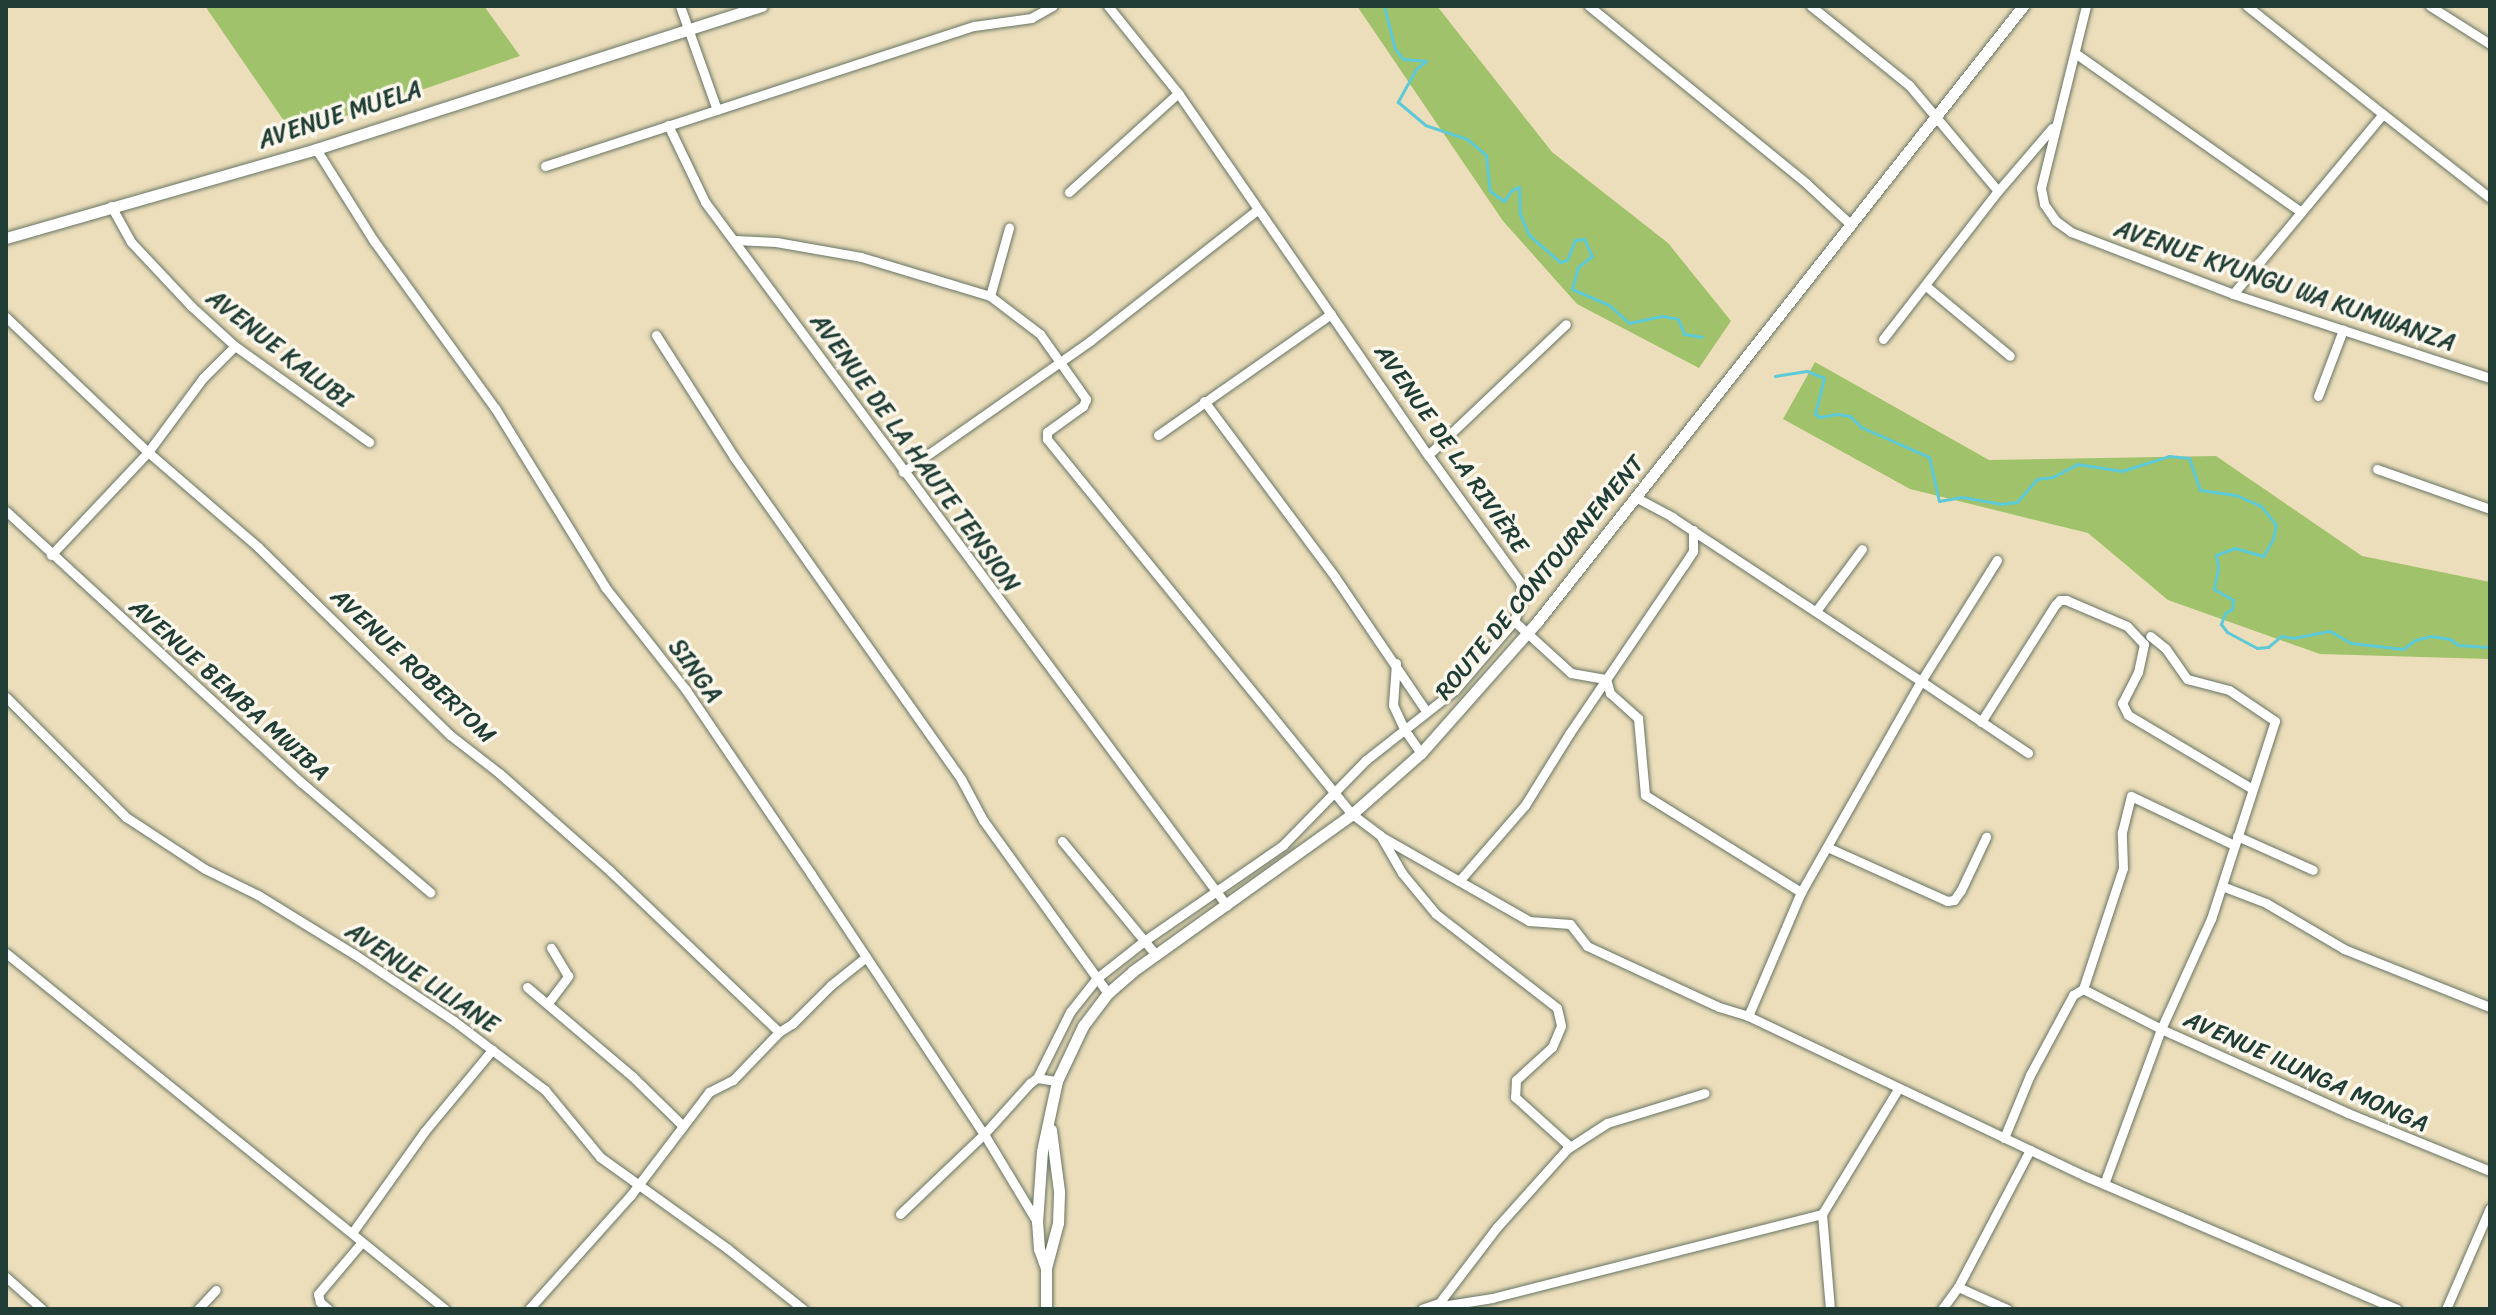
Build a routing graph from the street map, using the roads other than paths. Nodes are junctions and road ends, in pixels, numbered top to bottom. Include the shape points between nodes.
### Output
1 (680, 6) edge
2 (762, 6) edge
3 (1053, 6) edge
4 (1108, 6) edge
5 (1589, 6) edge
6 (1811, 6) edge
7 (2023, 6) edge
8 (2086, 6) edge
9 (2247, 6) edge
10 (2430, 6) edge
11 (687, 29) junction
12 (2490, 44) edge
13 (2075, 53) junction
14 (1178, 93) junction
15 (717, 110) junction
16 (2383, 114) junction
17 (1935, 116) junction
18 (668, 125) junction
19 (2055, 125) junction
20 (316, 149) junction
21 (545, 166) dead end
22 (1998, 191) junction
23 (1069, 192) dead end
24 (2490, 198) edge
25 (111, 206) junction
26 (1257, 210) junction
27 (2301, 212) junction
28 (1850, 224) junction
29 (1009, 228) dead end
30 (6, 238) edge
31 (735, 240) junction
32 (1926, 286) junction
33 (2233, 294) junction
34 (990, 296) junction
35 (1331, 314) junction
36 (6, 317) edge
37 (1566, 324) dead end
38 (2343, 330) junction
39 (656, 335) dead end
40 (1883, 339) dead end
41 (235, 346) junction
42 (2010, 356) dead end
43 (1061, 362) junction
44 (2490, 378) edge
45 (2318, 396) dead end
46 (1204, 401) junction
47 (1158, 435) dead end
48 (369, 442) dead end
49 (148, 452) junction
50 (1428, 455) junction
51 (2377, 469) dead end
52 (903, 472) junction
53 (1637, 498) junction
54 (2490, 509) edge
55 (6, 511) edge
56 (1693, 530) junction
57 (1862, 549) dead end
58 (51, 555) junction
59 (1997, 560) dead end
60 (1816, 611) junction
61 (1514, 621) junction
62 (1527, 634) junction
63 (2150, 636) dead end
64 (1396, 663) junction
65 (1606, 679) junction
66 (1921, 681) junction
67 (6, 697) edge
68 (1426, 711) junction
69 (1981, 722) junction
70 (1404, 729) junction
71 (1421, 753) junction
72 (2028, 753) dead end
73 (2251, 788) junction
74 (1336, 794) junction
75 (1352, 814) junction
76 (1380, 835) junction
77 (1986, 837) dead end
78 (2235, 840) junction
79 (1062, 841) dead end
80 (1827, 847) junction
81 (2313, 870) dead end
82 (1459, 881) junction
83 (2222, 886) junction
84 (1216, 891) junction
85 (430, 892) dead end
86 (1801, 892) junction
87 (1227, 906) junction
88 (1144, 941) junction
89 (551, 948) dead end
90 (6, 953) edge
91 (1156, 955) junction
92 (866, 957) junction
93 (1097, 978) junction
94 (527, 987) dead end
95 (2083, 989) junction
96 (1108, 993) junction
97 (548, 1003) junction
98 (2490, 1007) edge
99 (1748, 1016) junction
100 (2161, 1029) junction
101 (779, 1032) junction
102 (492, 1050) junction
103 (1037, 1078) junction
104 (1057, 1081) junction
105 (1898, 1089) junction
106 (1705, 1093) dead end
107 (1050, 1121) junction
108 (682, 1125) junction
109 (984, 1134) junction
110 (2004, 1138) junction
111 (1567, 1149) junction
112 (2030, 1150) junction
113 (2490, 1171) edge
114 (2104, 1184) junction
115 (638, 1185) junction
116 (2490, 1208) edge
117 (900, 1214) dead end
118 (1822, 1214) junction
119 (1037, 1222) junction
120 (352, 1233) junction
121 (362, 1242) junction
122 (1046, 1268) junction
123 (6, 1277) edge
124 (1958, 1287) junction
125 (216, 1290) dead end
126 (1486, 1304) edge
127 (1445, 1306) edge
128 (42, 1309) edge
129 (198, 1309) edge
130 (328, 1309) edge
131 (445, 1309) edge
132 (529, 1309) edge
133 (803, 1309) edge
134 (1046, 1309) edge
135 (1422, 1309) edge
136 (1830, 1309) edge
137 (1942, 1309) edge
138 (2007, 1309) edge
139 (2397, 1309) edge
140 (2446, 1309) edge

1 - 11 street
2 - 11 street, AVENUE MUELA
3 - 15 street via 1031,18 974,26
4 - 14 street, AVENUE DE LA RIVIÈRE
5 - 28 street
6 - 17 street via 1909,85
7 - 17 street, ROUTE DE CONTOURNEMENT
8 - 13 street, AVENUE KYUNGU WA KUMWANZA
9 - 16 street
10 - 12 street
11 - 15 street
11 - 20 street, AVENUE MUELA
13 - 19 street, AVENUE KYUNGU WA KUMWANZA
13 - 27 street
14 - 23 street
14 - 26 street, AVENUE DE LA RIVIÈRE
15 - 18 street
16 - 24 street
16 - 27 street
17 - 22 street
17 - 28 street, ROUTE DE CONTOURNEMENT
18 - 21 street
18 - 31 street, AVENUE DE LA HAUTE TENSION via 705,202
19 - 22 street
19 - 33 street, AVENUE KYUNGU WA KUMWANZA via 2041,188 2056,221 2071,232
20 - 25 street, AVENUE MUELA
20 - 92 street, SINGA via 374,241 495,408 605,587 686,690
22 - 32 street
25 - 30 street, AVENUE MUELA
25 - 41 street, AVENUE KALUBI via 125,233 156,270
26 - 35 street, AVENUE DE LA RIVIÈRE
26 - 43 street
27 - 33 street
28 - 53 street, ROUTE DE CONTOURNEMENT
29 - 34 street
31 - 34 street via 861,257
31 - 52 street, AVENUE DE LA HAUTE TENSION
32 - 40 street
32 - 42 street
33 - 38 street, AVENUE KYUNGU WA KUMWANZA
34 - 43 street via 1040,334
35 - 46 street
35 - 50 street, AVENUE DE LA RIVIÈRE
36 - 49 street, AVENUE ROBERTOM
37 - 50 street
38 - 44 street, AVENUE KYUNGU WA KUMWANZA
38 - 45 street
39 - 93 street via 734,457
41 - 48 street, AVENUE KALUBI
41 - 49 street via 203,378
43 - 52 street
43 - 74 street via 1086,402 1047,432 1047,439
46 - 47 street
46 - 64 street
49 - 58 street
49 - 101 street, AVENUE ROBERTOM via 258,547 450,735 599,861
50 - 61 street, AVENUE DE LA RIVIÈRE via 1520,582 1523,595
51 - 54 street
52 - 84 street, AVENUE DE LA HAUTE TENSION
53 - 56 street
53 - 62 street, ROUTE DE CONTOURNEMENT
55 - 58 street, AVENUE BEMBA MWIBA
56 - 60 street
56 - 65 street via 1689,558
57 - 60 street
58 - 85 street, AVENUE BEMBA MWIBA
59 - 66 street
60 - 66 street
61 - 62 street
61 - 68 street via 1455,690
62 - 65 street via 1571,673
62 - 71 street, ROUTE DE CONTOURNEMENT
63 - 73 street via 2187,679 2229,690 2275,721
64 - 68 street
64 - 70 street via 1391,695
65 - 82 street via 1525,805
65 - 86 street via 1610,693 1638,718 1645,795
66 - 69 street
66 - 80 street
67 - 102 street, AVENUE LILIANE via 126,817 354,954
68 - 70 street
69 - 72 street
69 - 73 street via 2055,605 2066,600 2139,635 2144,644 2138,672 2122,703 2128,715
70 - 71 street
70 - 74 street
71 - 75 street, ROUTE DE CONTOURNEMENT
73 - 78 street
74 - 75 street
74 - 84 street via 1283,845
75 - 76 street
75 - 87 street, ROUTE DE CONTOURNEMENT
76 - 82 street
76 - 111 street via 1402,873 1436,914 1557,1008 1561,1026 1552,1047 1516,1080 1515,1097
77 - 80 street via 1961,890 1947,901
78 - 81 street
78 - 83 street
78 - 95 street via 2131,796 2122,832 2123,868
79 - 88 street
80 - 86 street
82 - 99 street via 1529,921 1570,924 1587,946
83 - 98 street via 2266,903 2344,949
83 - 100 street
84 - 87 street, AVENUE DE LA HAUTE TENSION
84 - 88 street
86 - 99 street
87 - 91 street, ROUTE DE CONTOURNEMENT
88 - 91 street
88 - 93 street
89 - 97 street via 568,976
90 - 120 street
91 - 96 street, ROUTE DE CONTOURNEMENT
92 - 101 street
92 - 109 street, SINGA
93 - 96 street
93 - 103 street via 1070,1012
94 - 97 street
95 - 100 street
95 - 110 street via 2073,995 2030,1075
96 - 104 street, ROUTE DE CONTOURNEMENT via 1083,1026
97 - 108 street
99 - 105 street
100 - 113 street, AVENUE ILUNGA MONGA
100 - 114 street, AVENUE ILUNGA MONGA
101 - 108 street via 733,1080 709,1092
102 - 115 street, AVENUE LILIANE via 545,1090 600,1157
102 - 120 street via 424,1132
103 - 104 street
103 - 109 street
104 - 107 street, ROUTE DE CONTOURNEMENT
105 - 110 street
105 - 118 street
106 - 111 street via 1607,1123
107 - 119 street, ROUTE DE CONTOURNEMENT via 1042,1151
107 - 122 street, ROUTE DE CONTOURNEMENT via 1059,1191 1058,1223
108 - 115 street
109 - 117 street
109 - 119 street, SINGA
110 - 112 street
111 - 127 street via 1497,1227
112 - 114 street
112 - 124 street
114 - 139 street
115 - 132 street
115 - 133 street, AVENUE LILIANE
116 - 140 street
118 - 126 street
118 - 136 street
119 - 122 street, ROUTE DE CONTOURNEMENT
120 - 121 street
121 - 130 street via 318,1294
121 - 131 street
122 - 134 street, ROUTE DE CONTOURNEMENT
123 - 128 street
124 - 137 street
124 - 138 street
125 - 129 street
126 - 127 street
127 - 135 street

